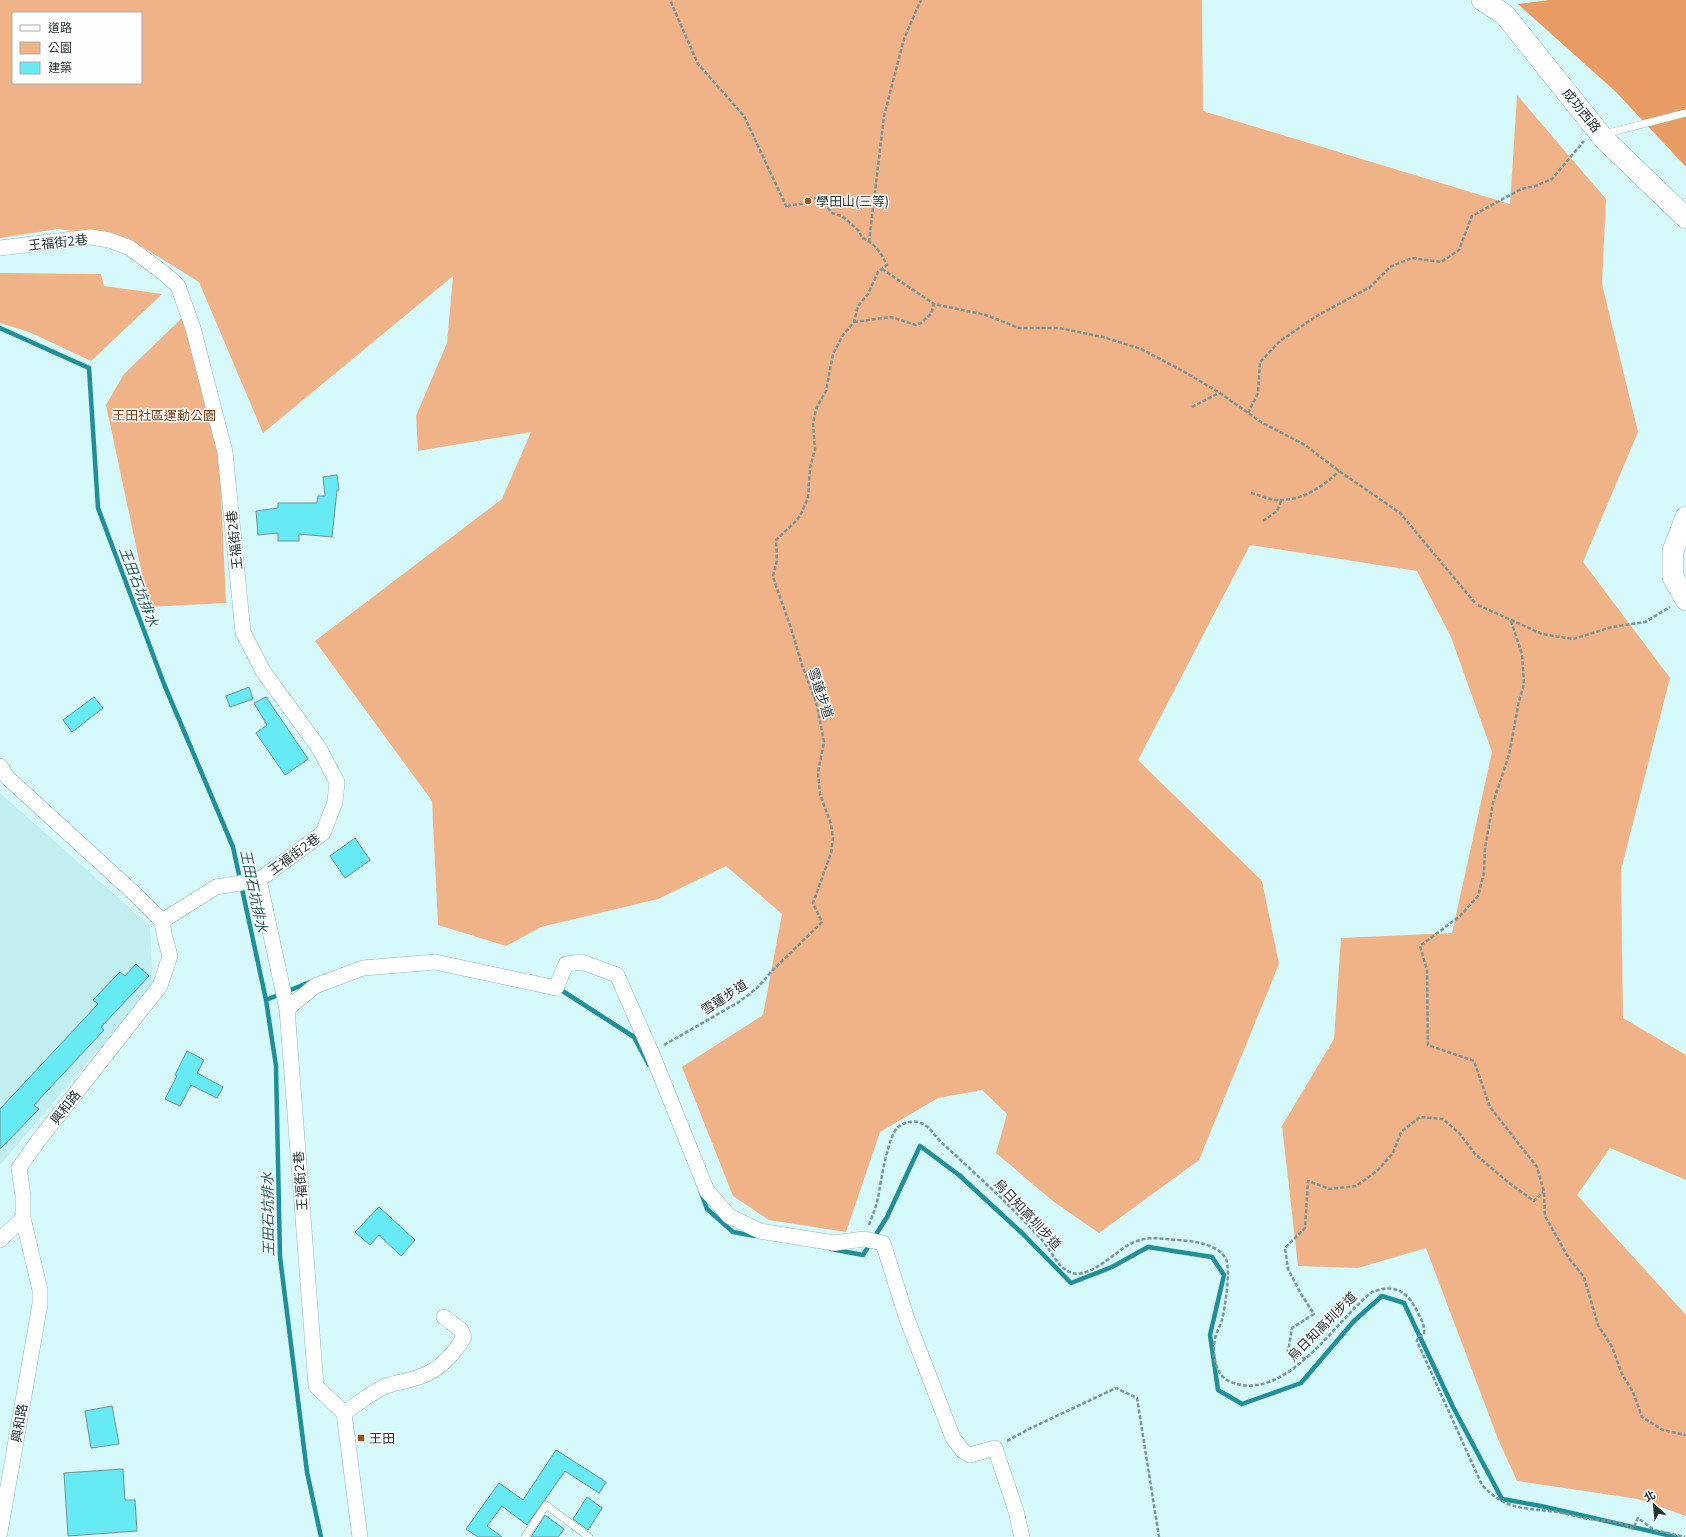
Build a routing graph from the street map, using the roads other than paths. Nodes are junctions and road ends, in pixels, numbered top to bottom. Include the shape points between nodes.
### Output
1 (1482, 0) edge
2 (1686, 113) edge
3 (1600, 133) junction
4 (1686, 218) edge
5 (0, 248) edge
6 (1686, 517) edge
7 (1685, 599) edge
8 (4, 775) edge
9 (259, 880) junction
10 (162, 921) junction
11 (284, 998) junction
12 (23, 1218) junction
13 (0, 1240) edge
14 (444, 1317) dead end
15 (344, 1413) junction
16 (0, 1532) edge
17 (360, 1537) edge
18 (525, 1537) edge
19 (589, 1537) edge
20 (1022, 1537) edge

1 - 3 street, 成功西路 via 1505,15
2 - 3 lane
3 - 4 street, 成功西路
5 - 9 street, 王福街2巷 via 90,238 109,240 130,248 178,286 193,328 225,452 243,632 263,671 319,748 337,782 336,802 323,833
6 - 7 street via 1673,551 1673,577
8 - 10 street via 136,894
9 - 10 street via 216,887
9 - 11 street, 王福街2巷
10 - 12 street, 興和路 via 170,956 160,986 19,1168
11 - 15 street, 王福街2巷 via 316,1386
11 - 20 street via 363,968 434,962 556,988 566,964 582,962 618,975 707,1191 729,1216 760,1231 834,1243 864,1239 883,1243 907,1319 953,1438 963,1451 970,1455 995,1448
12 - 13 street
12 - 16 street, 興和路 via 40,1290 40,1304
14 - 15 street via 461,1330 464,1337 456,1351 434,1371 418,1378 385,1386
15 - 17 street
18 - 19 lane via 546,1505

